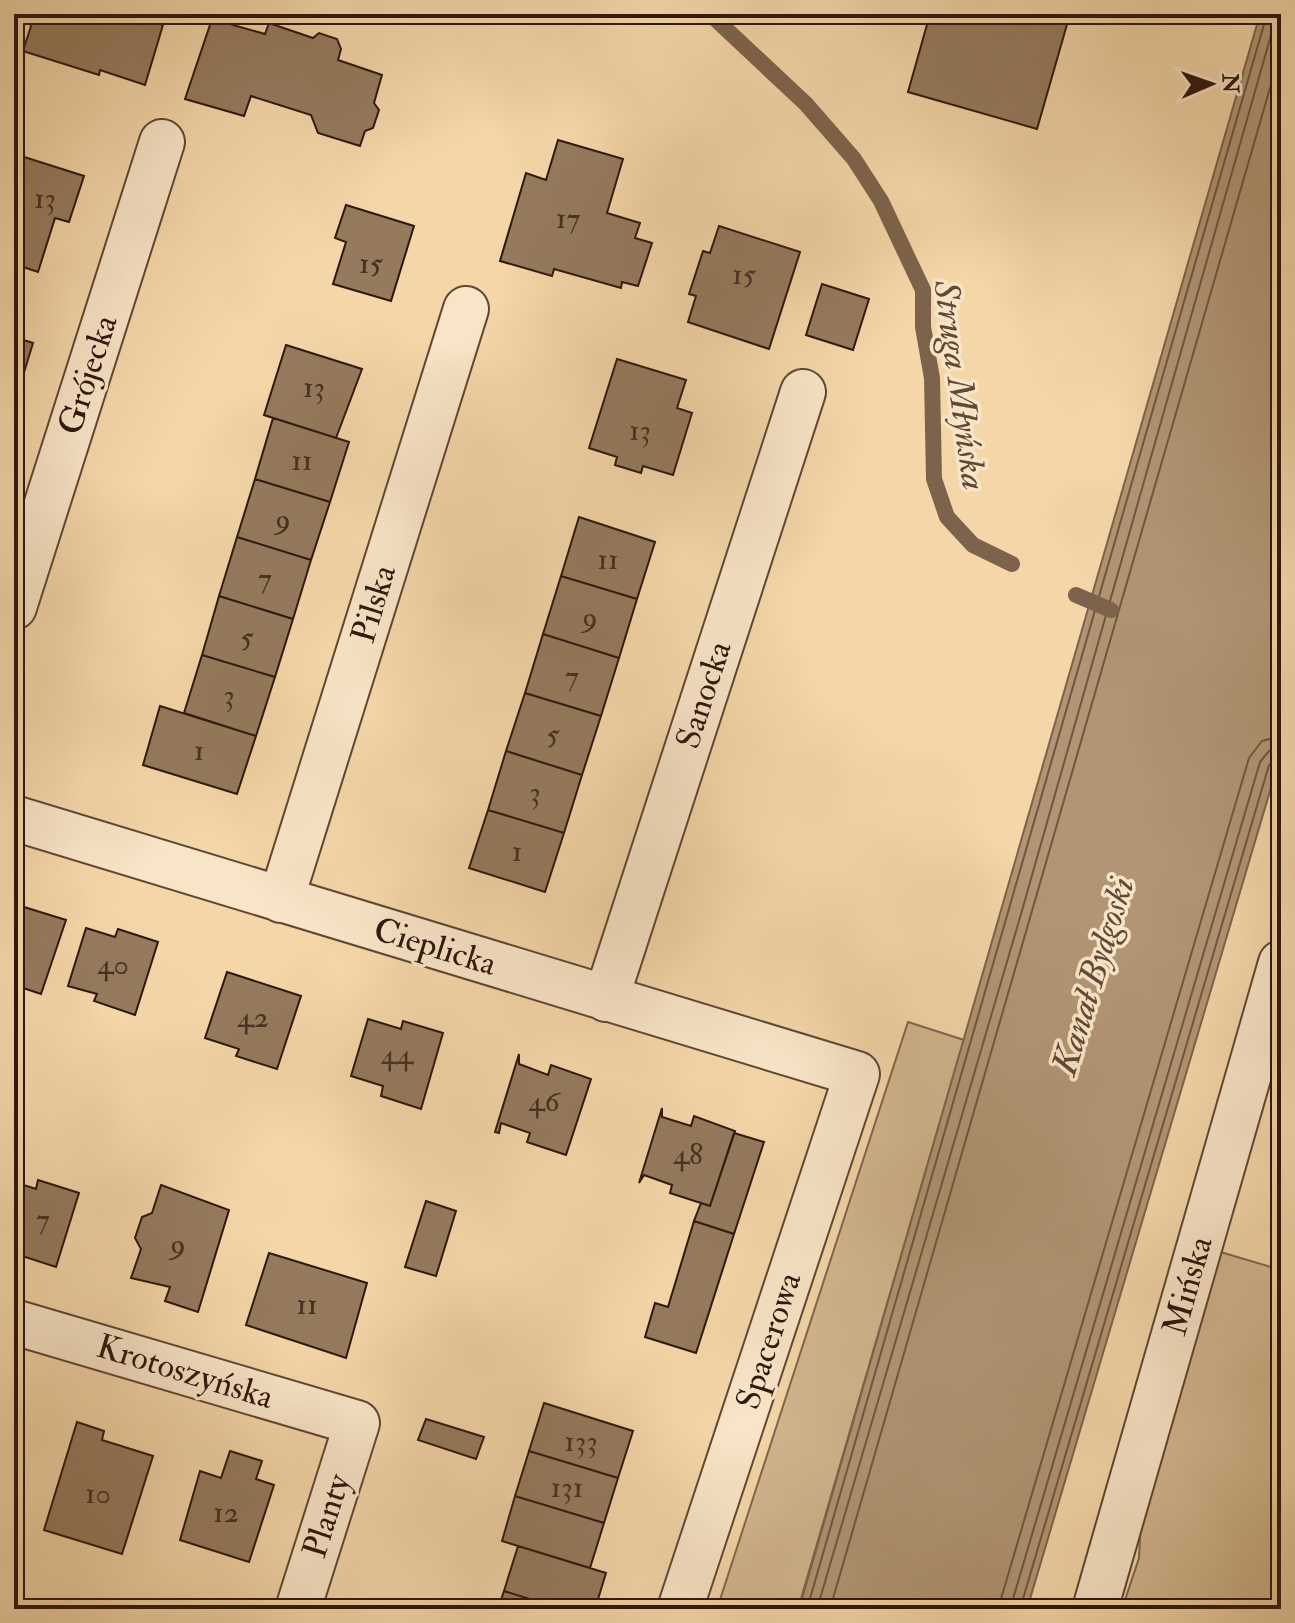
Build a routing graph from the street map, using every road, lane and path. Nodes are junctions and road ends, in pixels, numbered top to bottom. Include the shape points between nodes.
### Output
1 (162, 142) dead end
2 (466, 309) dead end
3 (803, 392) dead end
4 (14, 607) edge
5 (14, 818) edge
6 (281, 900) junction
7 (1281, 963) edge
8 (606, 999) junction
9 (857, 1074) joint
10 (14, 1322) edge
11 (357, 1423) joint
12 (298, 1609) edge
13 (680, 1609) edge
14 (1095, 1609) edge

1 - 4 street, Grójecka
2 - 6 street, Pilska
3 - 8 street, Sanocka
5 - 6 street, Cieplicka
6 - 8 street, Cieplicka
7 - 14 street, Mińska
8 - 9 street, Cieplicka
9 - 13 street, Spacerowa
10 - 11 street, Krotoszyńska
11 - 12 street, Planty

